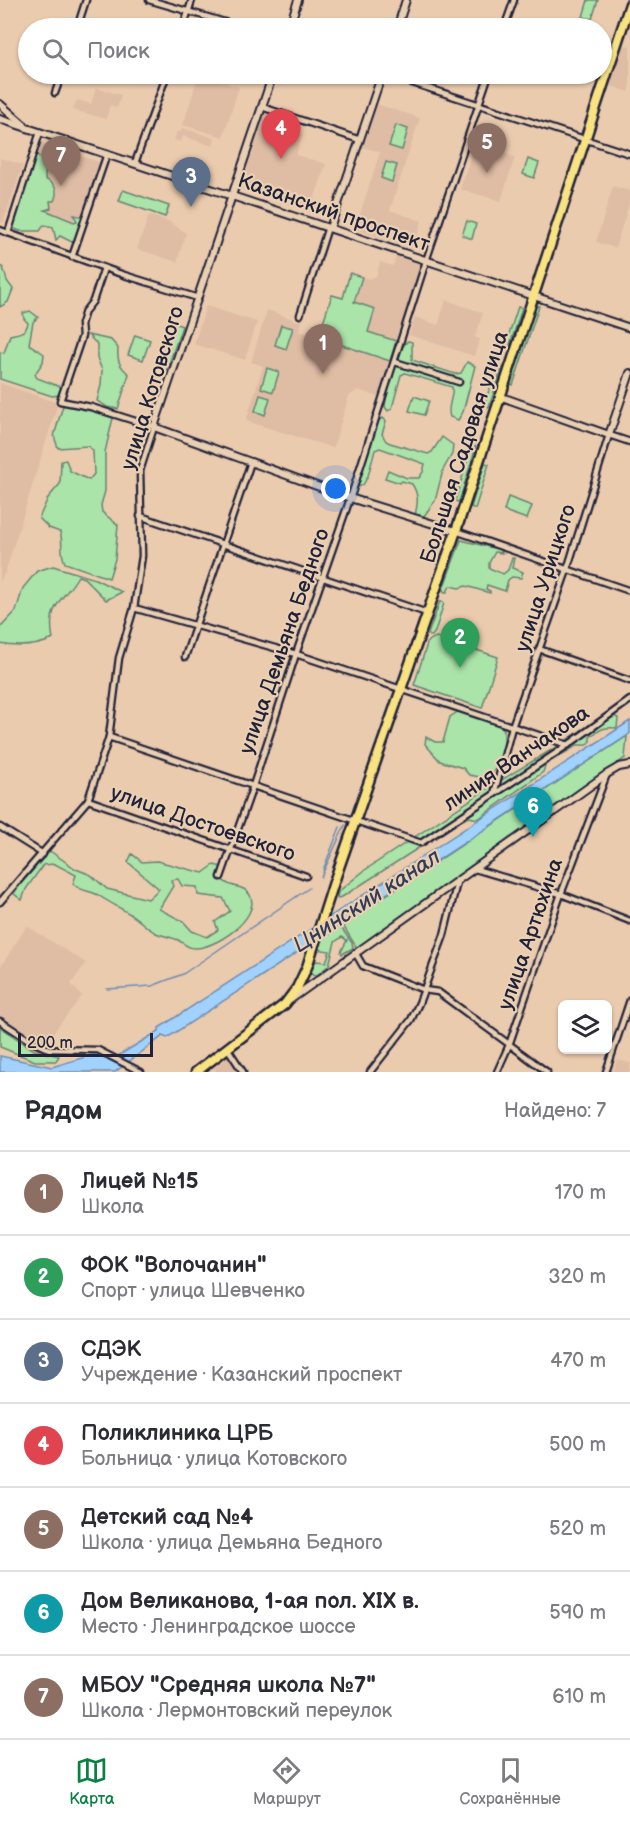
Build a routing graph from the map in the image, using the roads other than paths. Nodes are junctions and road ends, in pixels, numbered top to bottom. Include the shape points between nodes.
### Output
1 (86, 0) edge
2 (149, 0) edge
3 (192, 0) edge
4 (298, 0) edge
5 (406, 0) edge
6 (514, 0) edge
7 (630, 4) edge
8 (188, 12) junction
9 (80, 18) edge
10 (186, 18) edge
11 (209, 18) edge
12 (292, 18) edge
13 (400, 18) edge
14 (508, 18) edge
15 (612, 58) edge
16 (58, 84) edge
17 (163, 84) edge
18 (270, 84) edge
19 (380, 84) edge
20 (415, 84) edge
21 (486, 84) edge
22 (604, 84) edge
23 (55, 93) dead end
24 (0, 104) edge
25 (479, 105) junction
26 (262, 107) junction
27 (0, 118) edge
28 (27, 127) junction
29 (40, 132) junction
30 (360, 140) junction
31 (585, 140) junction
32 (107, 154) junction
33 (630, 154) edge
34 (135, 163) junction
35 (232, 196) junction
36 (329, 228) junction
37 (0, 230) edge
38 (8, 233) junction
39 (72, 257) junction
40 (426, 261) junction
41 (104, 268) junction
42 (533, 295) junction
43 (198, 298) junction
44 (300, 315) dead end
45 (630, 328) edge
46 (395, 362) junction
47 (630, 373) edge
48 (459, 382) dead end
49 (499, 396) junction
50 (154, 426) junction
51 (609, 435) junction
52 (630, 442) edge
53 (251, 462) junction
54 (350, 498) junction
55 (140, 516) junction
56 (456, 531) junction
57 (223, 544) junction
58 (567, 570) junction
59 (323, 577) junction
60 (630, 591) edge
61 (134, 608) junction
62 (427, 613) junction
63 (195, 625) junction
64 (539, 650) junction
65 (296, 654) junction
66 (185, 657) dead end
67 (630, 681) edge
68 (401, 689) junction
69 (630, 700) edge
70 (512, 727) junction
71 (109, 737) junction
72 (568, 745) junction
73 (630, 765) edge
74 (607, 774) junction
75 (253, 786) junction
76 (494, 794) junction
77 (88, 800) junction
78 (355, 820) junction
79 (0, 827) edge
80 (230, 850) junction
81 (43, 854) junction
82 (475, 869) junction
83 (306, 876) dead end
84 (221, 877) dead end
85 (457, 882) junction
86 (561, 894) junction
87 (0, 902) edge
88 (630, 921) edge
89 (356, 954) junction
90 (303, 977) junction
91 (312, 984) junction
92 (424, 990) junction
93 (630, 1000) edge
94 (285, 1004) junction
95 (0, 1021) edge
96 (509, 1045) junction
97 (228, 1049) junction
98 (141, 1072) edge
99 (196, 1072) edge
100 (243, 1072) edge
101 (370, 1072) edge
102 (497, 1072) edge
103 (547, 1072) edge
104 (606, 1072) edge

1 - 9 street
2 - 8 street
3 - 8 street
4 - 12 street
5 - 13 street
6 - 14 street
7 - 15 highway, Большая Садовая улица
8 - 10 street
8 - 11 street
16 - 23 street
17 - 34 street
18 - 26 street, улица Котовского
19 - 30 street
20 - 25 street
21 - 25 street, улица Демьяна Бедного
22 - 31 highway, Большая Садовая улица
24 - 28 street, Казанский проспект
25 - 31 street
25 - 40 street, улица Демьяна Бедного
26 - 30 street
26 - 35 street, улица Котовского
27 - 28 street, Казанский проспект
28 - 29 street, Казанский проспект
29 - 32 street, Казанский проспект
29 - 38 street
30 - 36 street
31 - 33 street
31 - 42 highway, Большая Садовая улица
32 - 34 street, Казанский проспект
32 - 39 street
34 - 35 street, Казанский проспект
35 - 36 street, Казанский проспект
35 - 43 street, улица Котовского
36 - 40 street, Казанский проспект
36 - 44 street
37 - 38 street
38 - 39 street
39 - 41 street
40 - 42 street, Казанский проспект
40 - 46 street, улица Демьяна Бедного
41 - 43 street
41 - 50 street via 93,301 85,311 82,336 60,401
42 - 45 street, Казанский проспект
42 - 49 highway, Большая Садовая улица
43 - 50 street, улица Котовского
46 - 48 street
46 - 54 street, улица Демьяна Бедного
47 - 51 street, улица Урицкого
49 - 51 street
49 - 56 highway, Большая Садовая улица
50 - 53 street
50 - 55 street, улица Котовского via 140,471
51 - 52 street
51 - 58 street, улица Урицкого
53 - 54 street
53 - 57 street
54 - 56 street
54 - 59 street, улица Демьяна Бедного
55 - 57 street
55 - 61 street, улица Котовского via 142,556
56 - 58 street
56 - 62 highway, Большая Садовая улица
57 - 59 street
57 - 63 street
58 - 60 street
58 - 64 street, улица Урицкого
59 - 62 street
59 - 65 street, улица Демьяна Бедного
61 - 63 street
61 - 71 street, улица Котовского via 119,658
62 - 68 highway, Большая Садовая улица
63 - 65 street
63 - 66 street
64 - 67 street
64 - 70 street, улица Урицкого
65 - 68 street
65 - 75 street, улица Демьяна Бедного
68 - 70 street
68 - 78 highway, Большая Садовая улица
69 - 72 street, линия Ванчакова
70 - 72 street
70 - 76 street, улица Урицкого
71 - 75 street
71 - 77 street, улица Котовского
72 - 76 street, линия Ванчакова
73 - 74 street
74 - 82 street
74 - 86 street, улица Артюхина
75 - 78 street
75 - 80 street, улица Демьяна Бедного
76 - 78 street, линия Ванчакова via 420,843
77 - 80 street, улица Достоевского
77 - 81 street, улица Котовского
78 - 90 highway, Большая Садовая улица
79 - 81 street
80 - 83 street, улица Достоевского
80 - 84 street, улица Демьяна Бедного
81 - 87 street, улица Котовского
82 - 85 street
82 - 86 street
85 - 89 street
85 - 92 street via 444,935
86 - 88 street
86 - 96 street, улица Артюхина
89 - 91 street
89 - 92 street via 363,966
90 - 91 street
90 - 94 highway, Большая Садовая улица
91 - 94 street
92 - 96 street via 438,992
92 - 101 street via 411,1020
93 - 104 street
94 - 97 highway, Большая Садовая улица
95 - 98 street via 49,1049 98,1050
96 - 102 street, улица Артюхина
96 - 103 street
97 - 99 highway, Большая Садовая улица
97 - 100 street

